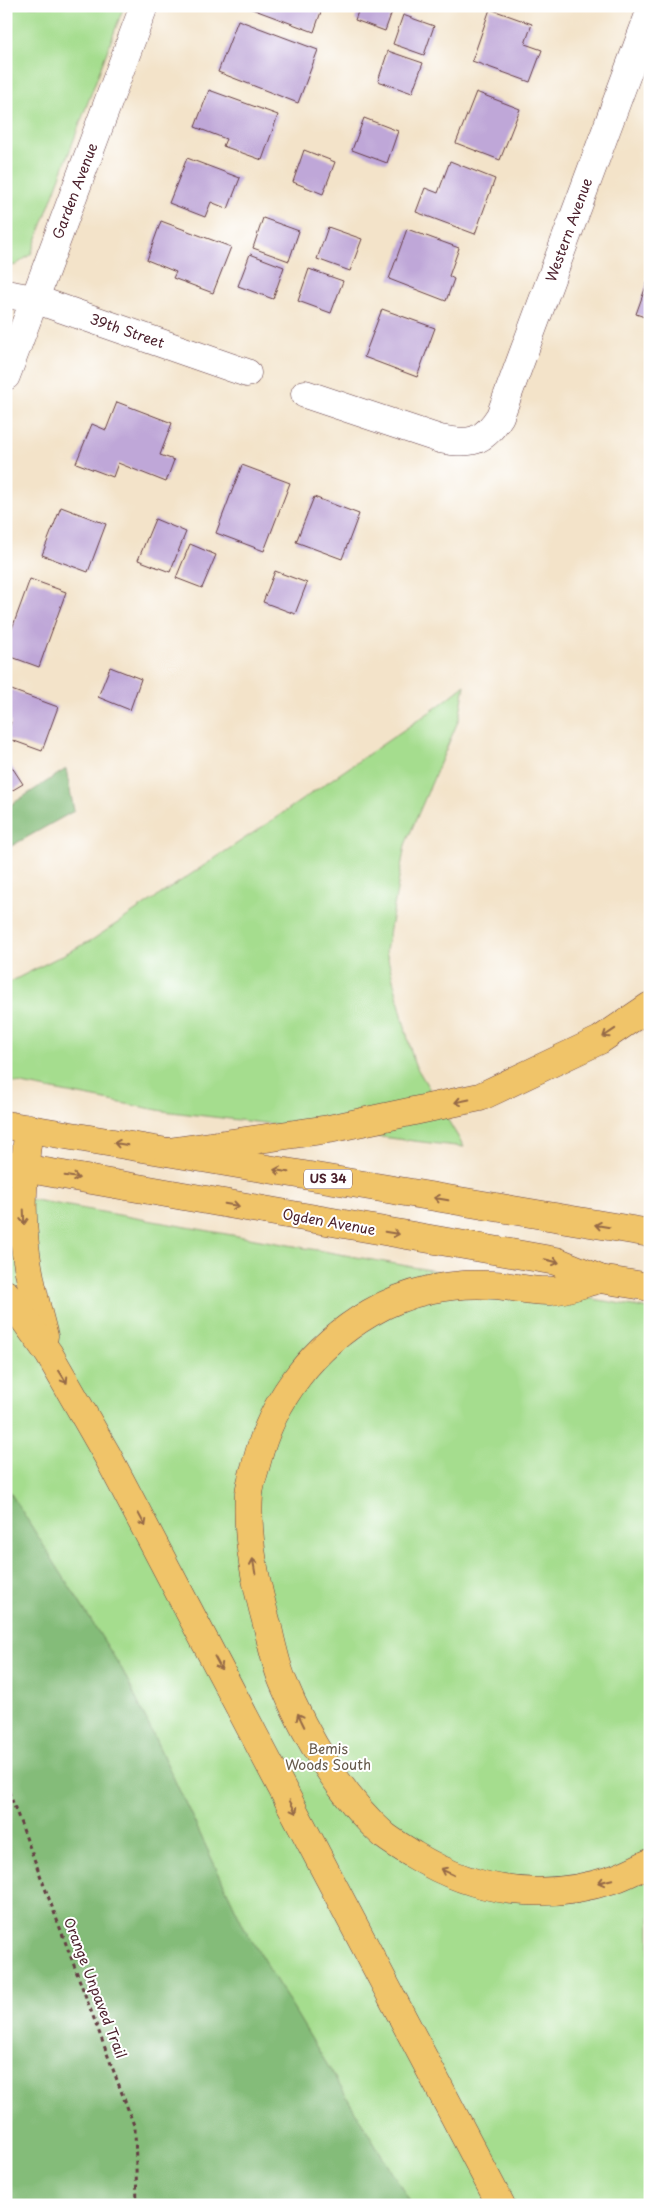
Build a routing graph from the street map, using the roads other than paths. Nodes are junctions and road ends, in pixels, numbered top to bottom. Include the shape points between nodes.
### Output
1 (144, 6) edge
2 (650, 12) edge
3 (6, 294) edge
4 (34, 299) junction
5 (247, 373) dead end
6 (6, 376) edge
7 (304, 394) dead end
8 (650, 1006) edge
9 (17, 1126) edge
10 (168, 1152) junction
11 (15, 1167) edge
12 (650, 1233) edge
13 (600, 1279) junction
14 (650, 1287) edge
15 (6, 1294) edge
16 (49, 1354) junction
17 (650, 1863) edge
18 (501, 2205) edge

1 - 4 street, Garden Avenue
2 - 7 street, Western Avenue via 500,416 490,431 477,441 440,439
3 - 4 street, 39th Street
4 - 5 street, 39th Street
4 - 6 street, Garden Avenue
8 -> 10 main road via 600,1040 480,1097 329,1128
10 -> 9 main road, US 34
9 - 11 main road
12 -> 10 main road, US 34
11 -> 13 main road, Ogden Avenue via 556,1262
11 -> 16 main road via 33,1296
13 - 14 main road, Ogden Avenue
17 -> 13 main road via 615,1879 568,1890 519,1892 468,1882 427,1863 386,1837 352,1800 314,1745 282,1680 260,1598 251,1548 249,1493 262,1440 284,1396 306,1364 341,1331 409,1294 448,1286 491,1285 551,1291
15 - 16 main road
16 -> 18 main road via 152,1537

